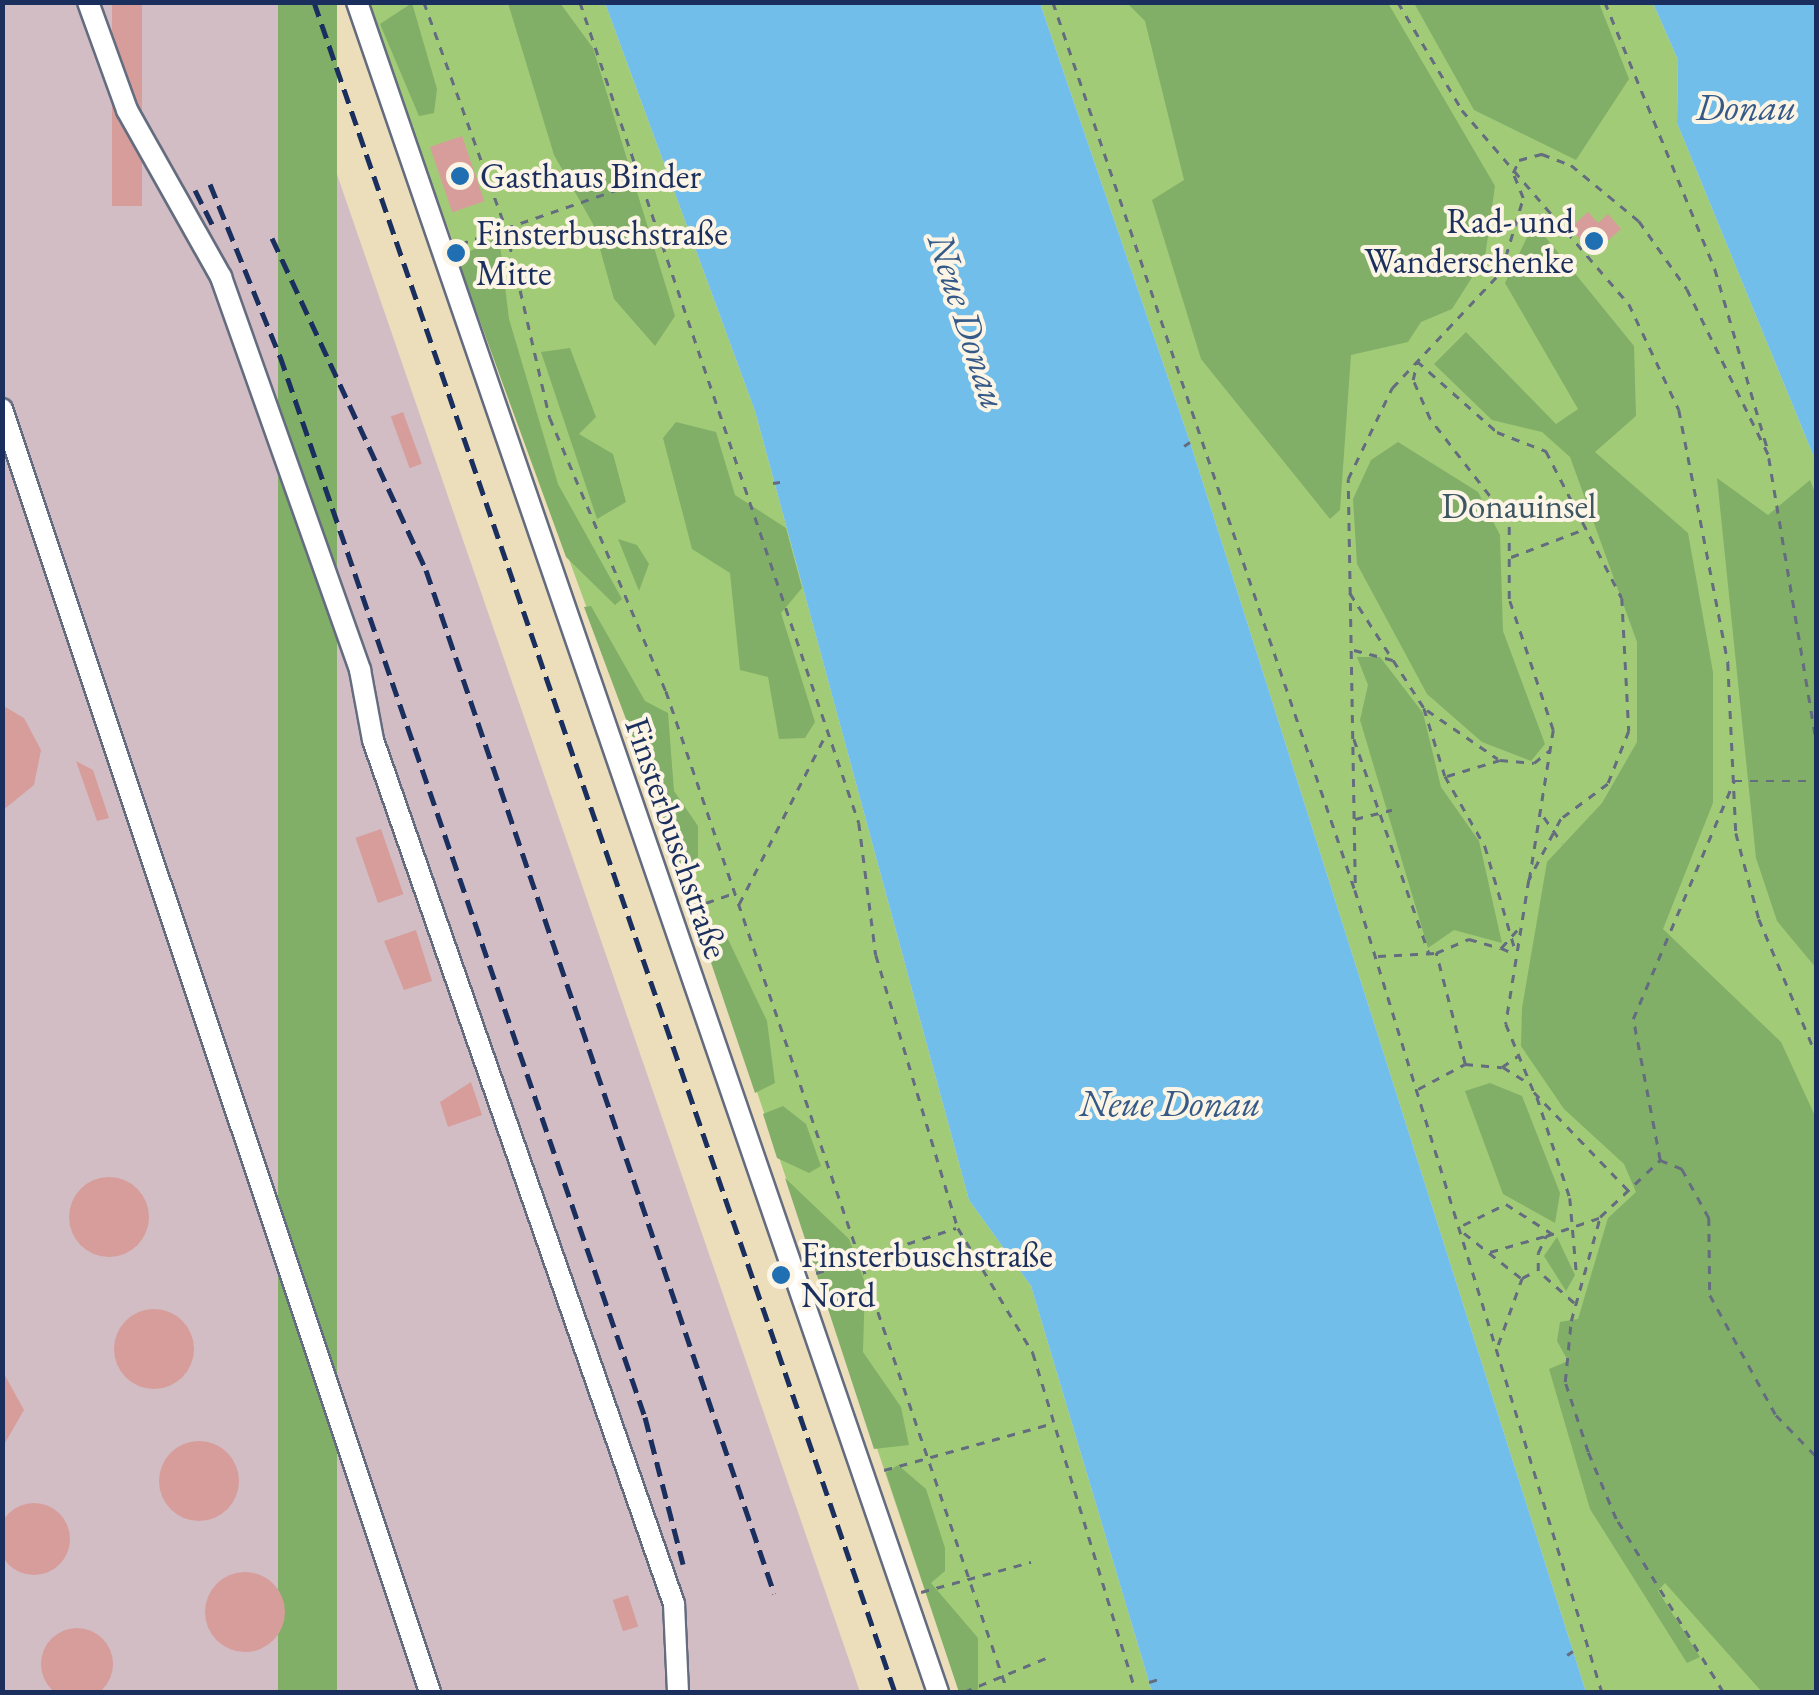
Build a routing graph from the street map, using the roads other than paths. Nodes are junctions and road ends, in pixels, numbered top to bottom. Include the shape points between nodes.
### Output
1 (88, 2) edge
2 (357, 2) edge
3 (2, 409) edge
4 (430, 1692) edge
5 (678, 1692) edge
6 (938, 1692) edge

1 - 5 street via 134,124 221,276 353,651 373,740 674,1604
2 - 6 street, Finsterbuschstraße
3 - 4 street

